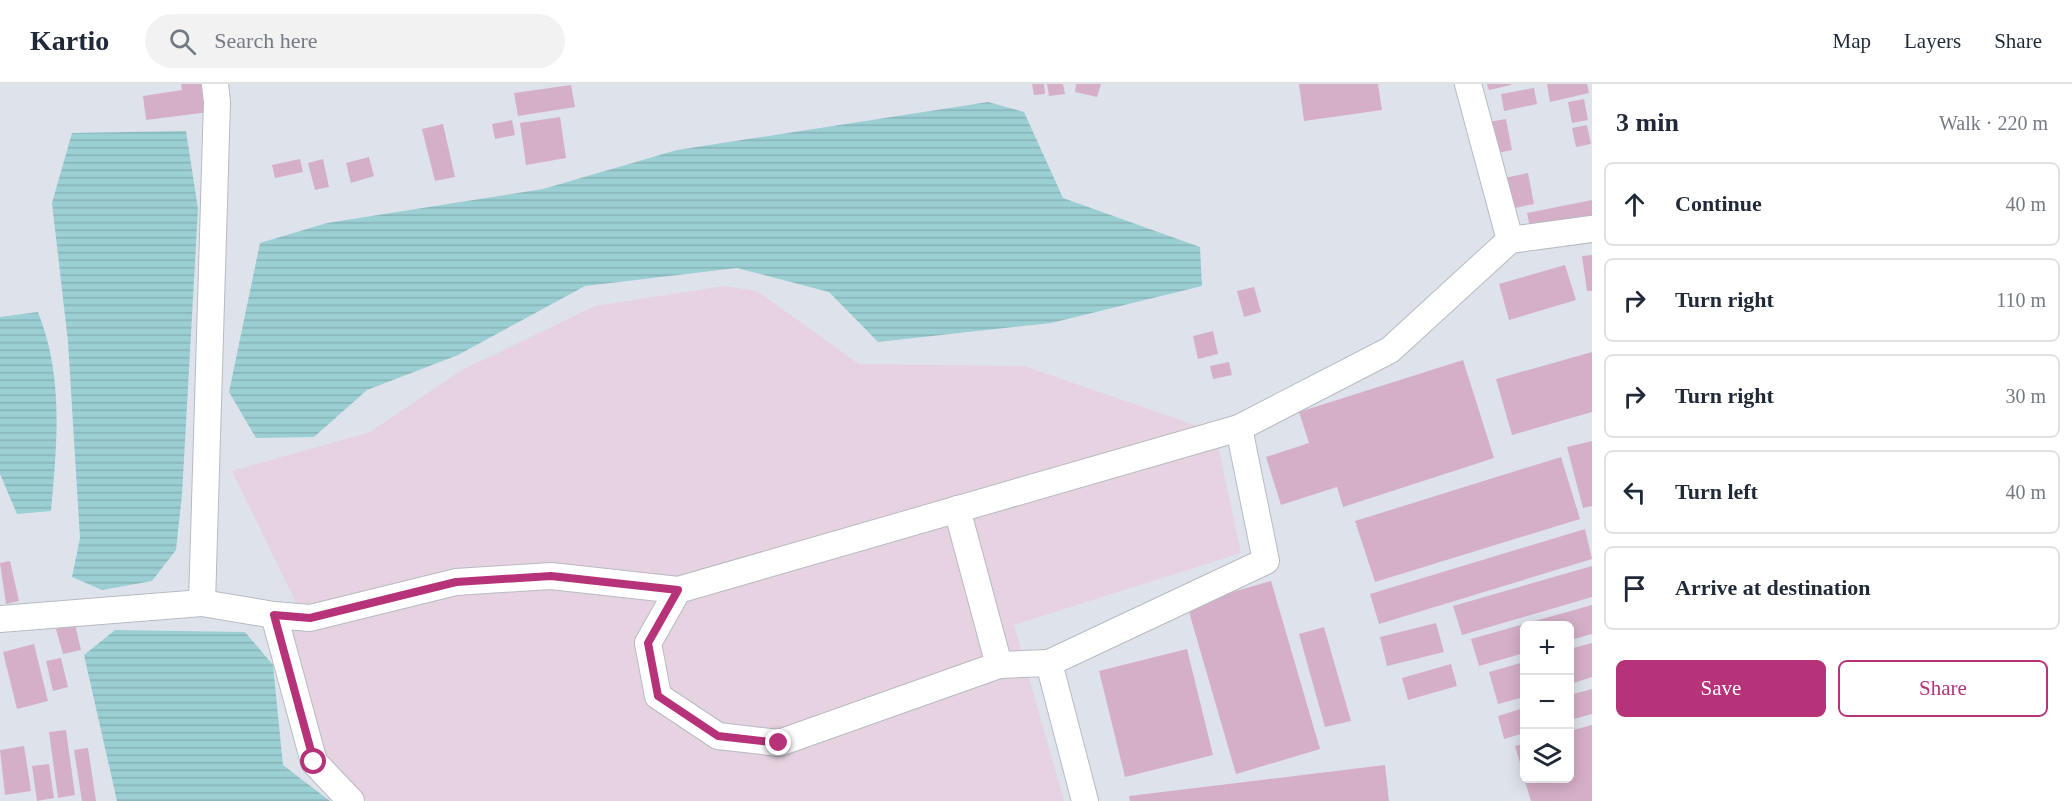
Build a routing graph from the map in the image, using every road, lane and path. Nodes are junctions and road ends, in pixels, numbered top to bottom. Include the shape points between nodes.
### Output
1 (215, 84) edge
2 (1468, 84) edge
3 (1592, 229) edge
4 (1510, 240) junction
5 (1239, 428) junction
6 (957, 509) junction
7 (678, 590) junction
8 (201, 603) junction
9 (274, 615) junction
10 (0, 619) edge
11 (1049, 663) junction
12 (999, 665) junction
13 (351, 801) edge
14 (1085, 801) edge

1 - 8 street
2 - 4 street
3 - 4 street
4 - 5 street via 1390,350
5 - 6 street
5 - 11 street via 1266,561
6 - 7 street
6 - 12 street
7 - 9 street via 551,576 468,581 310,618
7 - 12 street via 648,643 658,696 718,736 779,743
8 - 9 street
8 - 10 street
9 - 13 street via 314,762
11 - 12 street
11 - 14 street

